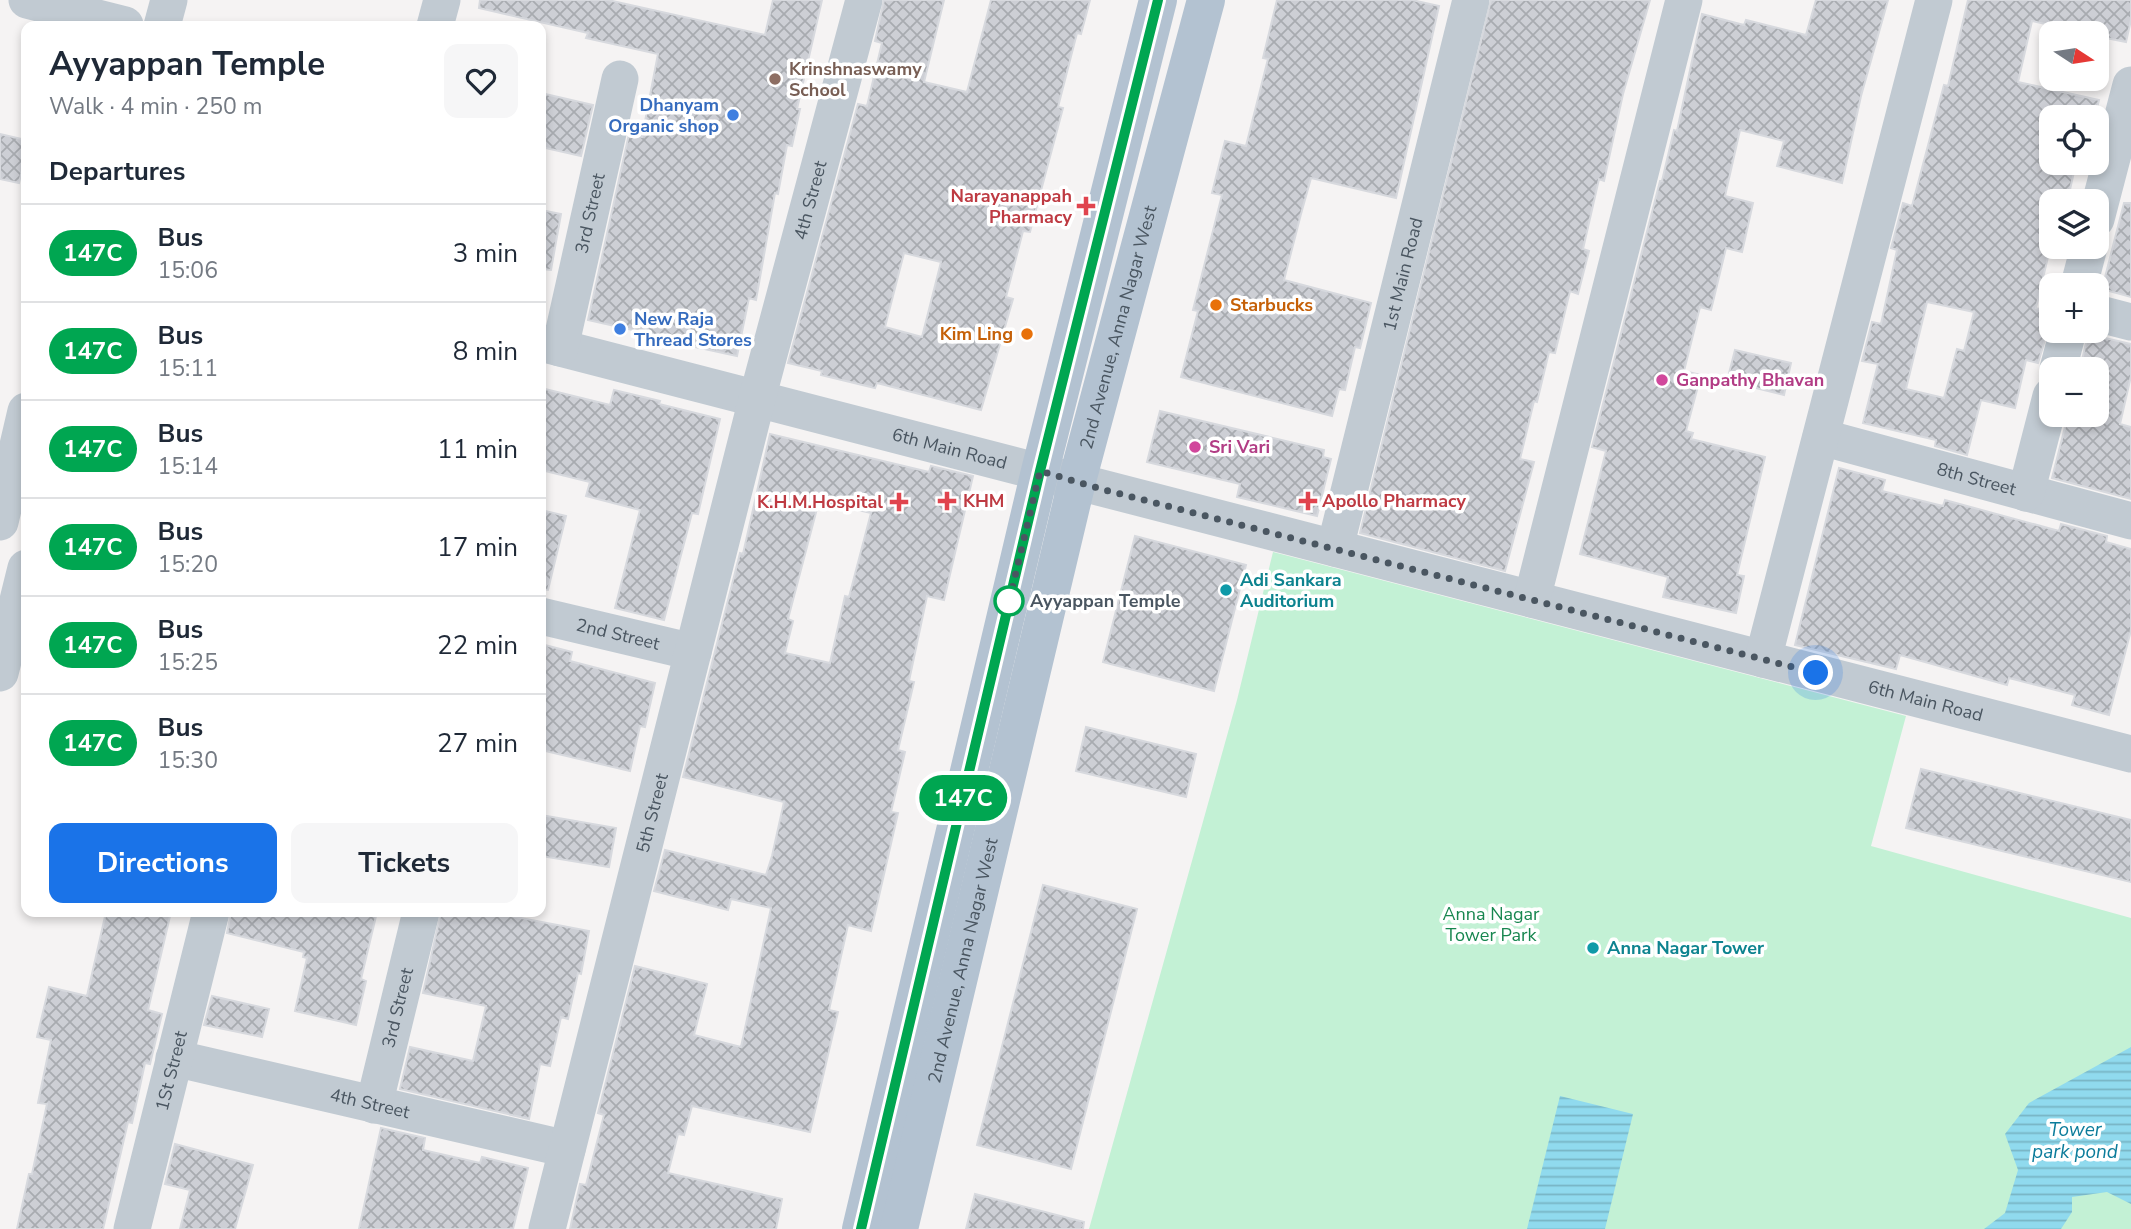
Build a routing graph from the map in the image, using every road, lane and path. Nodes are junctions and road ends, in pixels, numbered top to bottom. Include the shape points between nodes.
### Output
1 (27, 0) edge
2 (169, 0) edge
3 (442, 0) edge
4 (864, 0) edge
5 (1158, 0) edge
6 (1206, 0) edge
7 (1471, 0) edge
8 (1684, 0) edge
9 (1934, 0) edge
10 (127, 17) edge
11 (163, 21) edge
12 (436, 21) edge
13 (621, 79) dead end
14 (2130, 95) edge
15 (2104, 189) edge
16 (2109, 316) edge
17 (2131, 322) edge
18 (551, 346) edge
19 (757, 399) junction
20 (2043, 427) edge
21 (21, 432) edge
22 (1821, 437) junction
23 (1040, 471) junction
24 (1077, 481) junction
25 (2026, 493) junction
26 (2131, 521) edge
27 (0, 522) edge
28 (1335, 548) junction
29 (21, 588) edge
30 (1532, 599) junction
31 (546, 617) edge
32 (693, 652) junction
33 (1763, 659) junction
34 (0, 673) edge
35 (2131, 754) edge
36 (210, 917) edge
37 (420, 917) edge
38 (174, 1058) junction
39 (374, 1105) junction
40 (567, 1149) junction
41 (132, 1229) edge
42 (547, 1229) edge
43 (861, 1229) edge
44 (899, 1229) edge

1 - 10 street
2 - 11 street
3 - 12 street
4 - 19 street, 4th Street
5 - 23 main road, 2nd Avenue, Anna Nagar West
6 - 24 main road, 2nd Avenue, Anna Nagar West
7 - 28 street, 1st Main Road
8 - 30 street
9 - 22 street
13 - 18 street, 3rd Street
14 - 15 street
16 - 17 street
18 - 19 street, 6th Main Road
19 - 23 street, 6th Main Road
19 - 32 street, 5th Street
20 - 25 street
21 - 27 street
22 - 25 street, 8th Street
22 - 33 street
23 - 24 street, 6th Main Road
23 - 43 main road, 2nd Avenue, Anna Nagar West
24 - 28 street, 6th Main Road
24 - 44 main road, 2nd Avenue, Anna Nagar West
25 - 26 street, 8th Street
28 - 30 street, 6th Main Road
29 - 34 street
30 - 33 street, 6th Main Road
31 - 32 street, 2nd Street
32 - 40 street, 5th Street
33 - 35 street, 6th Main Road
36 - 38 street, 1St Street
37 - 39 street, 3rd Street
38 - 39 street, 4th Street
38 - 41 street, 1St Street
39 - 40 street, 4th Street
40 - 42 street, 5th Street

